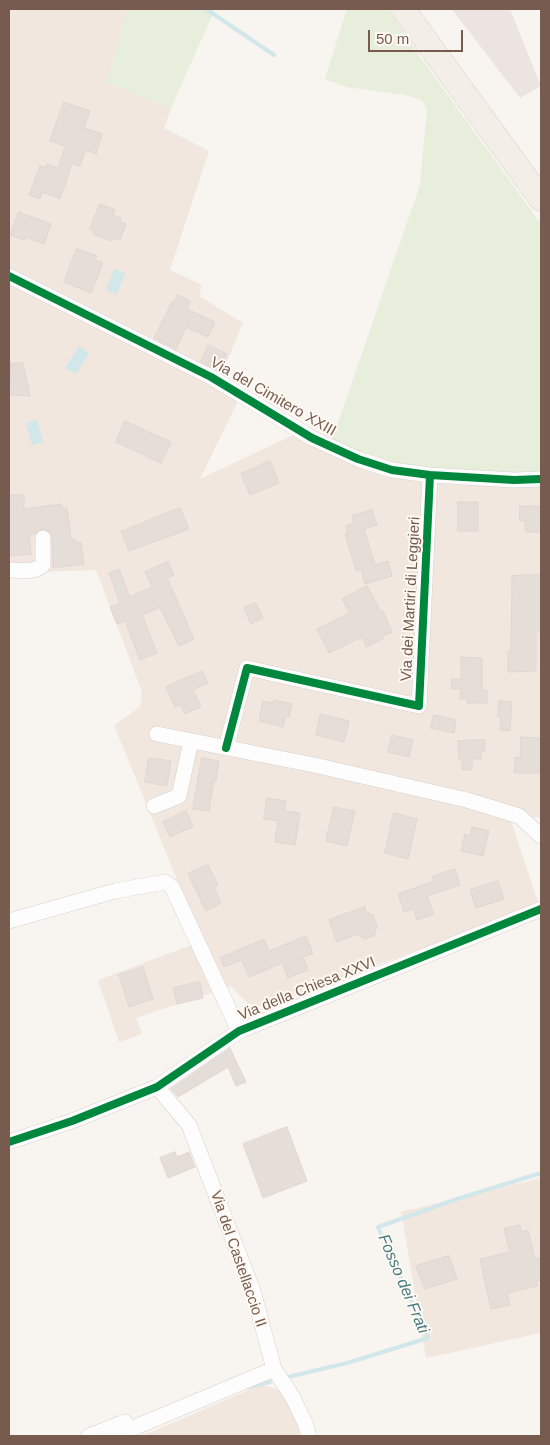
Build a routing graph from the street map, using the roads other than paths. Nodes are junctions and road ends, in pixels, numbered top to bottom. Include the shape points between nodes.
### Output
1 (403, 9) edge
2 (541, 198) edge
3 (9, 276) edge
4 (430, 475) junction
5 (541, 480) edge
6 (43, 538) dead end
7 (9, 570) edge
8 (157, 734) dead end
9 (191, 740) junction
10 (226, 748) junction
11 (154, 806) dead end
12 (541, 836) edge
13 (541, 909) edge
14 (9, 921) edge
15 (239, 1031) junction
16 (157, 1088) junction
17 (9, 1142) edge
18 (274, 1369) junction
19 (224, 1390) junction
20 (89, 1436) edge
21 (114, 1436) edge
22 (309, 1436) edge

1 - 2 main road
3 - 4 street, Via del Cimitero XXIII via 211,376 312,438 392,470
4 - 5 street, Via del Cimitero XXIII
4 - 10 street, Via dei Martiri di Leggieri via 419,706 247,668
6 - 7 street via 43,565 40,568
8 - 9 street
9 - 10 street
9 - 11 street via 179,796
10 - 12 street via 467,800 519,816
13 - 15 street, Via della Chiesa XXVI
14 - 15 street via 115,890 165,882 172,887
15 - 16 street, Via della Chiesa XXVI
16 - 17 street, Via della Chiesa XXVI
16 - 18 street, Via del Castellaccio II via 188,1125 253,1291
18 - 19 street
18 - 22 street, Via del Castellaccio II via 292,1396
19 - 20 street via 176,1401
19 - 21 street

